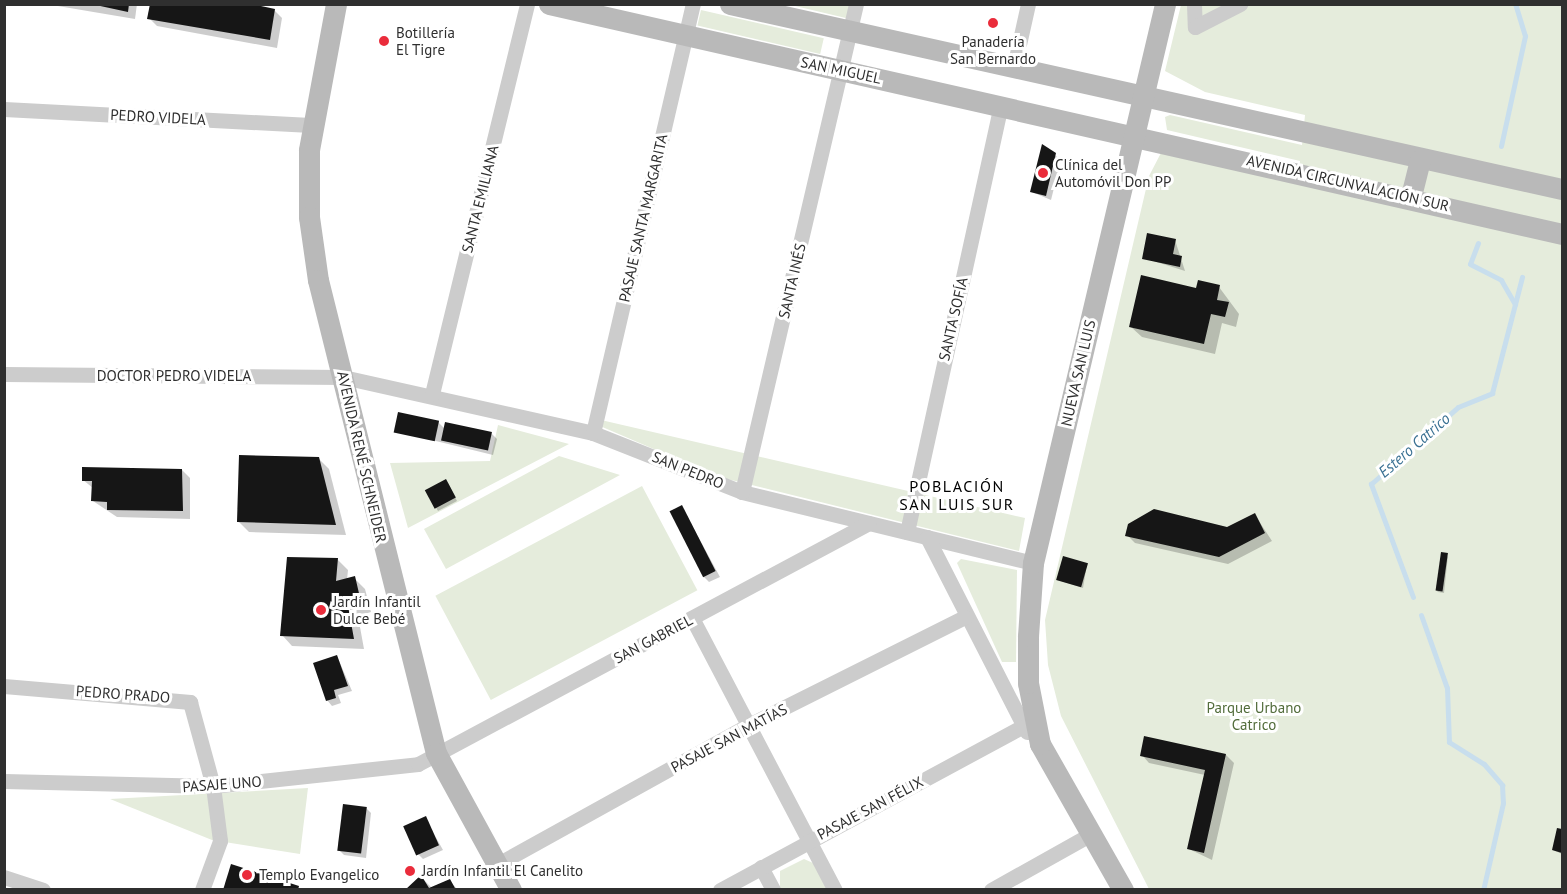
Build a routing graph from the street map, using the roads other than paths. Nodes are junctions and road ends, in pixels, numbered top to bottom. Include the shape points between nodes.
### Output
1 (336, 4) edge
2 (527, 4) edge
3 (549, 4) edge
4 (693, 4) edge
5 (730, 4) edge
6 (856, 4) edge
7 (1028, 4) edge
8 (1165, 4) edge
9 (1194, 4) edge
10 (1240, 4) edge
11 (850, 31) junction
12 (685, 36) junction
13 (1014, 67) junction
14 (841, 70) junction
15 (1143, 96) junction
16 (1001, 105) junction
17 (4, 109) edge
18 (310, 125) junction
19 (1134, 135) junction
20 (1420, 160) junction
21 (1563, 189) edge
22 (1411, 196) junction
23 (1563, 234) edge
24 (4, 374) edge
25 (343, 377) junction
26 (432, 394) junction
27 (593, 433) junction
28 (742, 492) junction
29 (869, 523) junction
30 (907, 532) junction
31 (927, 537) junction
32 (1033, 563) junction
33 (966, 617) junction
34 (692, 618) junction
35 (4, 686) edge
36 (747, 726) junction
37 (1021, 727) junction
38 (1040, 744) junction
39 (436, 753) junction
40 (4, 782) edge
41 (213, 786) junction
42 (1091, 834) junction
43 (809, 841) junction
44 (496, 865) junction
45 (761, 867) junction
46 (4, 877) edge
47 (43, 890) edge
48 (202, 890) edge
49 (511, 890) edge
50 (720, 890) edge
51 (773, 890) edge
52 (835, 890) edge
53 (992, 890) edge
54 (1123, 890) edge

1 - 18 main road, AVENIDA RENÉ SCHNEIDER
2 - 26 street, SANTA EMILIANA
3 - 12 main road, SAN MIGUEL
4 - 12 street, PASAJE SANTA MARGARITA
5 - 11 main road
6 - 11 street, SANTA INÉS
7 - 13 street
8 - 15 main road, NUEVA SAN LUIS
9 - 10 street via 1196,27
11 - 13 main road
11 - 14 street, SANTA INÉS
12 - 14 main road, SAN MIGUEL
12 - 27 street, PASAJE SANTA MARGARITA
13 - 15 main road
14 - 16 main road, SAN MIGUEL
14 - 28 street, SANTA INÉS
15 - 19 main road, NUEVA SAN LUIS
15 - 20 main road
16 - 19 main road, SAN MIGUEL
16 - 30 street, SANTA SOFÍA
17 - 18 street, PEDRO VIDELA
18 - 25 main road, AVENIDA RENÉ SCHNEIDER via 310,231
19 - 22 main road, AVENIDA CIRCUNVALACIÓN SUR
19 - 32 main road, NUEVA SAN LUIS
20 - 21 main road
20 - 22 main road
22 - 23 main road, AVENIDA CIRCUNVALACIÓN SUR
24 - 25 street, DOCTOR PEDRO VIDELA
25 - 26 street, SAN PEDRO
25 - 39 main road, AVENIDA RENÉ SCHNEIDER
26 - 27 street, SAN PEDRO
27 - 28 street, SAN PEDRO
28 - 29 street, SAN PEDRO
29 - 30 street, SAN PEDRO
29 - 34 street, SAN GABRIEL
30 - 31 street, SAN PEDRO
31 - 32 street, SAN PEDRO
31 - 33 street, NUEVA SAN LUIS
32 - 38 main road, NUEVA SAN LUIS via 1028,683
33 - 36 street, PASAJE SAN MATÍAS
33 - 37 street, NUEVA SAN LUIS
34 - 36 street
34 - 39 street, SAN GABRIEL
35 - 41 street, PEDRO PRADO via 183,698 190,702
36 - 43 street
36 - 44 street, PASAJE SAN MATÍAS
37 - 38 street, NUEVA SAN LUIS
37 - 43 street, PASAJE SAN FÉLIX
38 - 42 main road, NUEVA SAN LUIS
39 - 41 street, PASAJE UNO via 418,764
39 - 44 main road, AVENIDA RENÉ SCHNEIDER
40 - 41 street, PASAJE UNO
41 - 48 street, PEDRO PRADO via 220,842
42 - 53 street
42 - 54 main road, NUEVA SAN LUIS
43 - 45 street, PASAJE SAN FÉLIX
43 - 52 street
44 - 49 main road, AVENIDA RENÉ SCHNEIDER
45 - 50 street, PASAJE SAN FÉLIX
45 - 51 street
46 - 47 street

